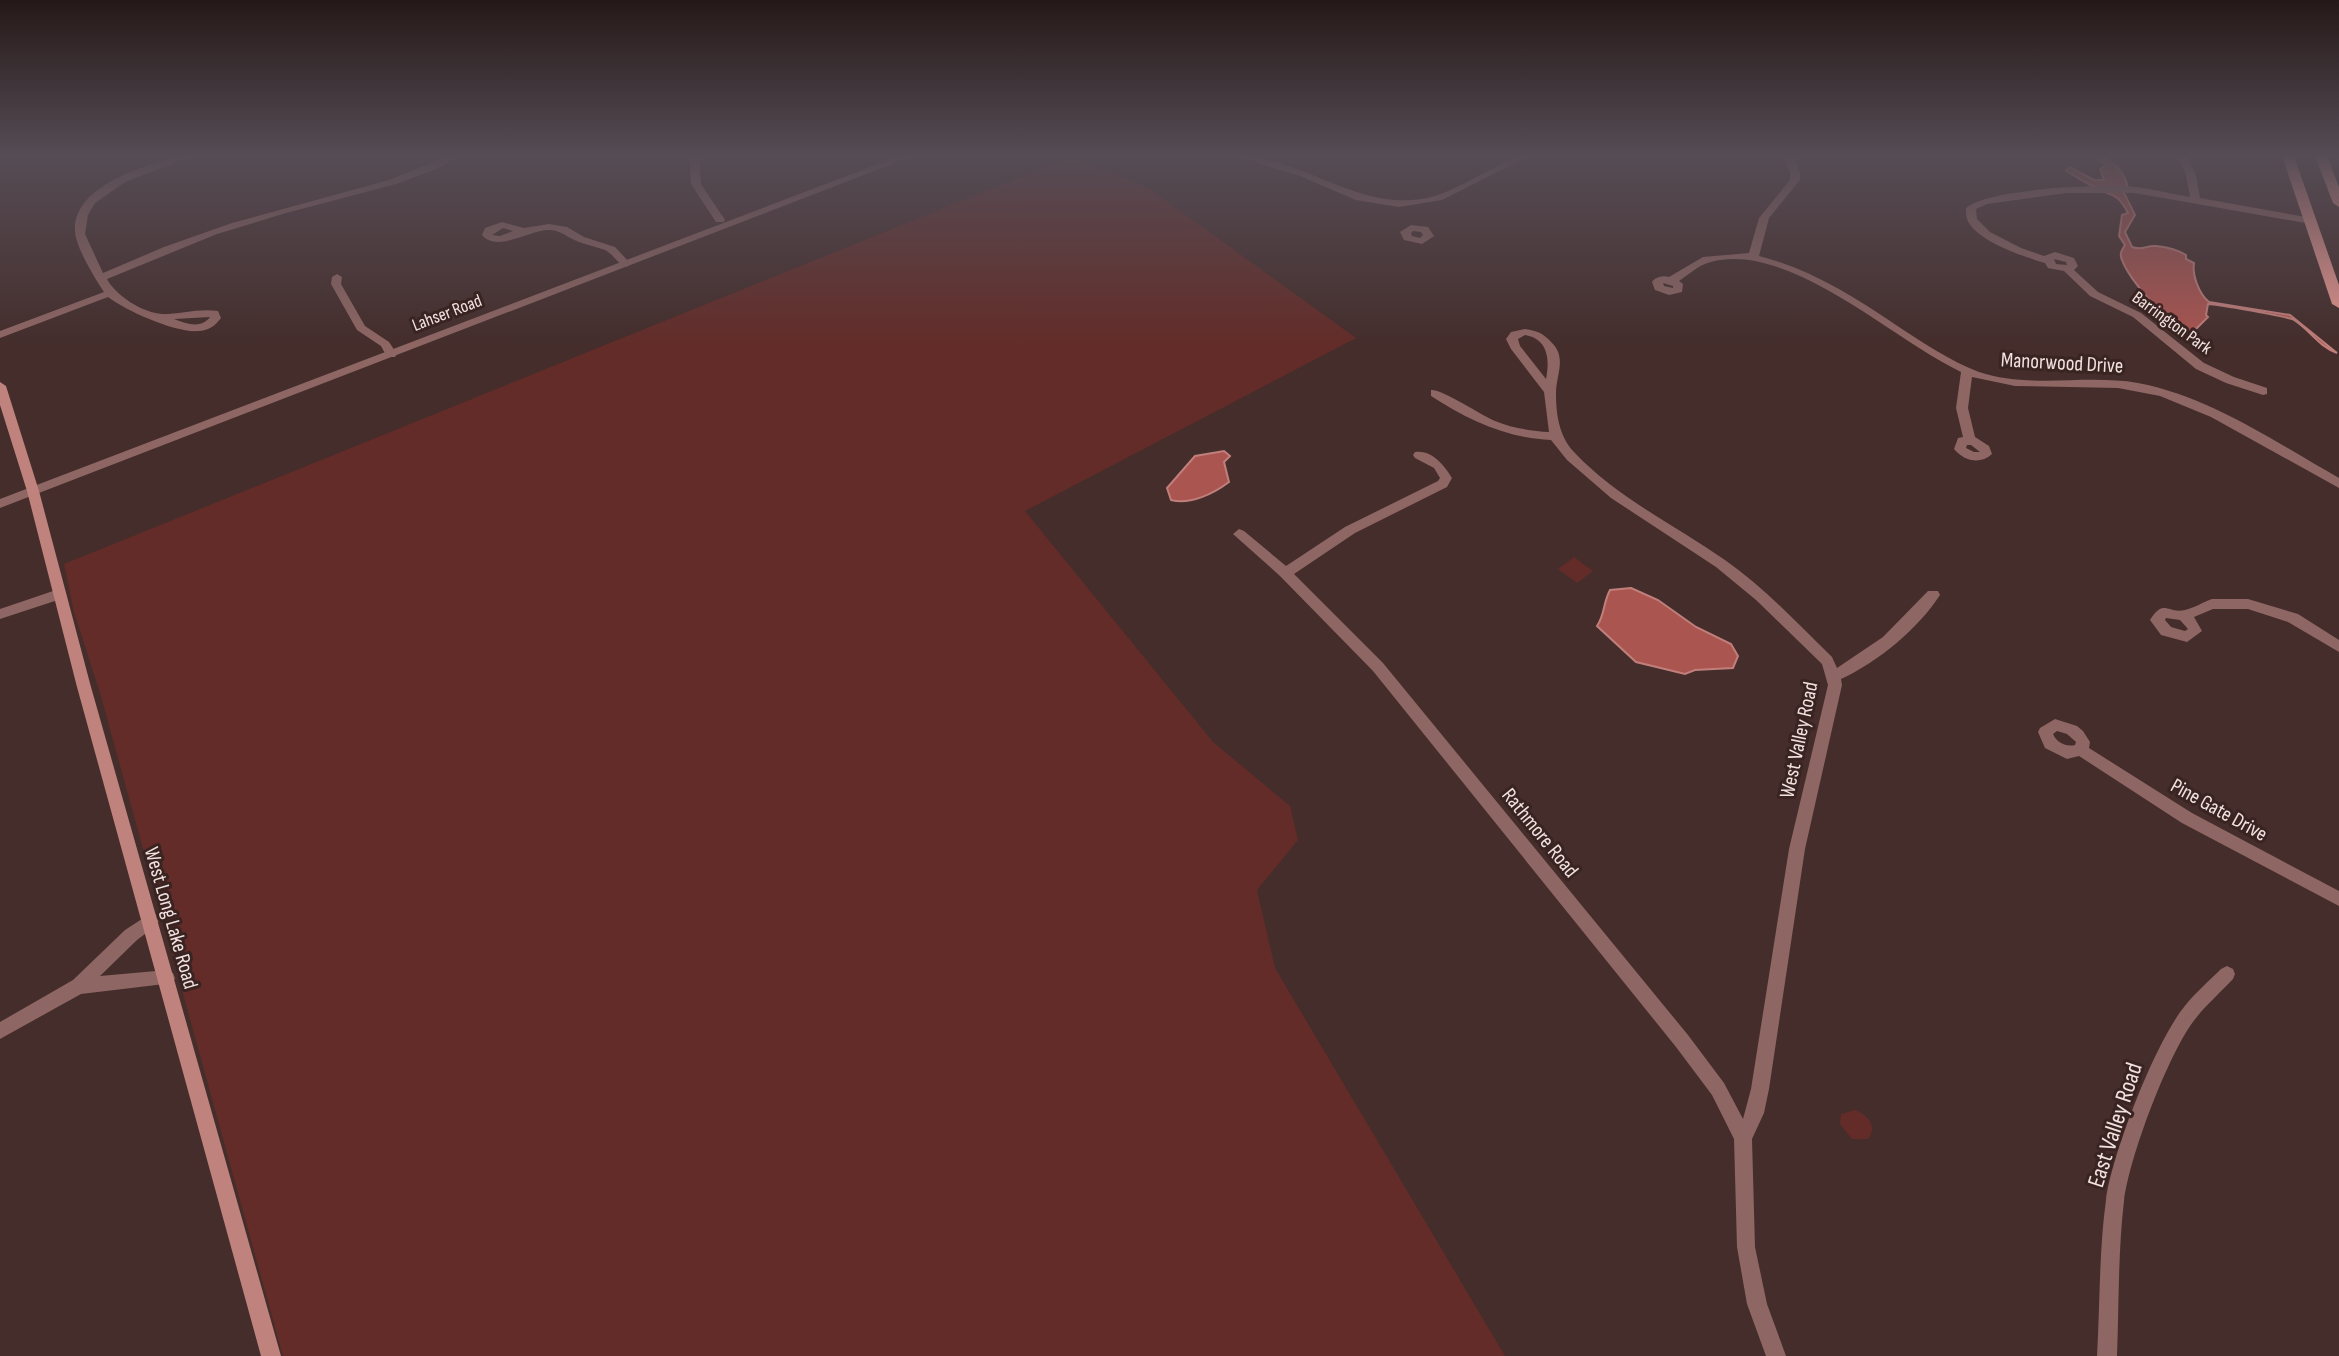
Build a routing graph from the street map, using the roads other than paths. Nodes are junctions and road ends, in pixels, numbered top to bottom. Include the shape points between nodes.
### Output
1 (82, 219) edge
2 (256, 219) edge
3 (743, 219) edge
4 (1403, 219) edge
5 (1764, 219) edge
6 (1972, 219) edge
7 (2301, 219) edge
8 (2311, 221) joint
9 (1410, 228) dead end
10 (524, 231) dead end
11 (1754, 256) junction
12 (2323, 259) junction
13 (626, 264) junction
14 (2339, 266) edge
15 (337, 277) dead end
16 (101, 278) junction
17 (1672, 280) dead end
18 (110, 293) junction
19 (2339, 303) edge
20 (162, 317) dead end
21 (0, 335) edge
22 (391, 354) junction
23 (1967, 372) junction
24 (0, 386) edge
25 (1550, 391) junction
26 (2263, 391) dead end
27 (1435, 393) dead end
28 (1556, 436) junction
29 (1970, 440) dead end
30 (1419, 455) dead end
31 (2339, 484) edge
32 (33, 491) junction
33 (0, 504) edge
34 (1239, 534) dead end
35 (1285, 573) junction
36 (60, 594) junction
37 (1933, 595) dead end
38 (0, 614) edge
39 (2184, 616) dead end
40 (2339, 647) edge
41 (1834, 676) junction
42 (2081, 750) dead end
43 (2339, 900) edge
44 (151, 920) junction
45 (2227, 974) dead end
46 (167, 978) junction
47 (79, 986) junction
48 (0, 1031) edge
49 (1744, 1138) junction
50 (269, 1355) edge
51 (1776, 1356) edge
52 (2107, 1356) edge

1 - 16 street via 81,238
2 - 16 street via 170,248
3 - 13 street, Lahser Road
4 - 9 street
5 - 11 street
6 - 26 street, Barrington Park via 1983,231 2034,257 2067,258 2073,266 2067,270 2094,294 2137,315 2200,366
7 - 8 street, Barrington Park
8 - 12 main road
10 - 13 street via 564,229 611,249
11 - 17 street, Manorwood Drive via 1707,257
11 - 23 street, Manorwood Drive via 1818,283
12 - 14 main road
12 - 19 main road
13 - 22 street, Lahser Road
15 - 22 street via 335,284 358,323
16 - 18 street
18 - 20 street via 131,307
18 - 21 street
22 - 32 street, Lahser Road
23 - 29 street via 1962,400
23 - 31 street, Manorwood Drive via 2018,383 2116,384 2163,393 2204,410
24 - 32 main road, West Long Lake Road
25 - 25 street via 1555,363 1552,348 1537,334 1515,334 1511,339 1514,345
25 - 28 street
27 - 28 street via 1488,424
28 - 41 street, West Valley Road via 1570,457 1606,488 1761,596 1821,655
30 - 35 street via 1442,469 1443,484 1350,530
32 - 33 street, Lahser Road
32 - 36 main road, West Long Lake Road
34 - 35 street, Rathmore Road
35 - 49 street, Rathmore Road via 1378,667 1498,813 1704,1069
36 - 38 street
36 - 44 main road, West Long Lake Road
37 - 41 street via 1868,657
39 - 40 street via 2212,604 2248,604 2293,618
41 - 49 street, West Valley Road via 1797,849 1758,1101
42 - 43 street, Pine Gate Drive via 2178,813
44 - 46 main road, West Long Lake Road
44 - 47 street
45 - 52 street, East Valley Road via 2177,1031 2128,1151 2115,1199
46 - 47 street
46 - 50 main road, West Long Lake Road
47 - 48 street
49 - 51 street, Rathmore Road via 1746,1247

